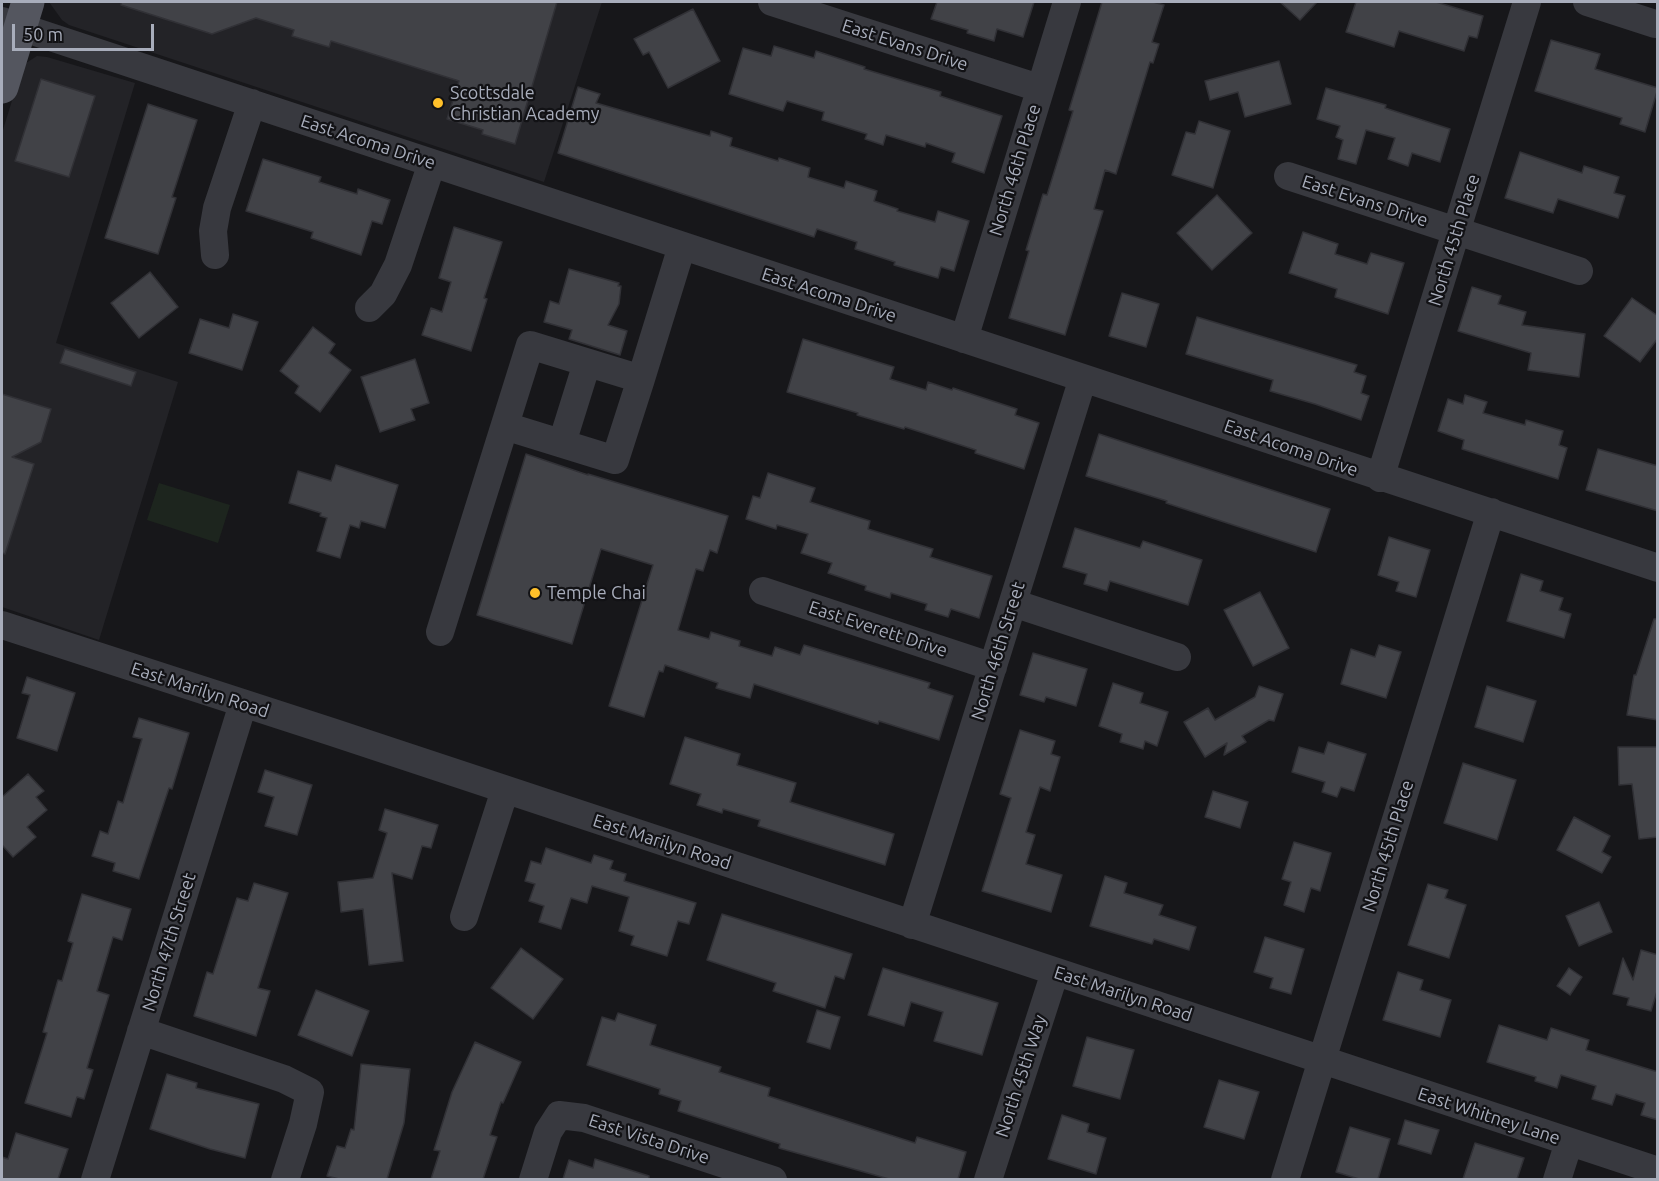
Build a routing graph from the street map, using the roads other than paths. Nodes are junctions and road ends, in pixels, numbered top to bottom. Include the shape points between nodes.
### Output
1 (772, 2) edge
2 (1067, 2) edge
3 (1527, 2) edge
4 (1587, 2) edge
5 (16, 17) edge
6 (1655, 24) dead end
7 (2, 87) edge
8 (1039, 88) junction
9 (252, 103) junction
10 (432, 163) junction
11 (1288, 176) dead end
12 (1457, 231) junction
13 (682, 246) junction
14 (215, 255) dead end
15 (1579, 272) dead end
16 (369, 308) dead end
17 (964, 339) junction
18 (587, 363) junction
19 (1083, 378) junction
20 (640, 379) junction
21 (505, 426) junction
22 (562, 443) junction
23 (1380, 478) junction
24 (1491, 512) junction
25 (1658, 568) edge
26 (763, 591) dead end
27 (1013, 603) junction
28 (2, 625) edge
29 (440, 632) dead end
30 (1177, 657) dead end
31 (993, 667) junction
32 (243, 704) junction
33 (505, 790) junction
34 (464, 918) dead end
35 (912, 925) junction
36 (1055, 972) junction
37 (141, 1031) junction
38 (1322, 1060) junction
39 (1569, 1142) junction
40 (1658, 1171) edge
41 (95, 1179) edge
42 (285, 1179) edge
43 (533, 1179) edge
44 (773, 1179) edge
45 (988, 1179) edge
46 (1285, 1179) edge
47 (1557, 1179) edge

1 - 8 street, East Evans Drive
2 - 8 street, North 46th Place
3 - 12 street, North 45th Place
4 - 6 street
5 - 7 main road
5 - 9 street, East Acoma Drive
8 - 17 street, North 46th Place
9 - 10 street, East Acoma Drive
9 - 14 street via 217,208 213,231
10 - 13 street, East Acoma Drive
10 - 16 street via 398,266 383,294
11 - 12 street, East Evans Drive
12 - 15 street, East Evans Drive
12 - 23 street, North 45th Place
13 - 17 street, East Acoma Drive
13 - 20 street
17 - 19 street, East Acoma Drive
18 - 20 street
18 - 21 street via 530,345
18 - 22 street
19 - 23 street, East Acoma Drive
19 - 27 street, North 46th Street
20 - 22 street via 615,460
21 - 22 street
21 - 29 street
23 - 24 street, East Acoma Drive
24 - 25 street, East Acoma Drive
24 - 38 street, North 45th Place
26 - 31 street, East Everett Drive
27 - 30 street
27 - 31 street, North 46th Street
28 - 32 street, East Marilyn Road
31 - 35 street, North 46th Street
32 - 33 street, East Marilyn Road
32 - 37 street, North 47th Street
33 - 34 street
33 - 35 street, East Marilyn Road
35 - 36 street, East Marilyn Road
36 - 38 street, East Marilyn Road
36 - 45 street, North 45th Way
37 - 41 street, North 47th Street
37 - 42 street via 284,1079 310,1092
38 - 39 street, East Whitney Lane
38 - 46 street, North 45th Place
39 - 40 street, East Whitney Lane
39 - 47 street
43 - 44 street, East Vista Drive via 548,1132 559,1115 584,1118

